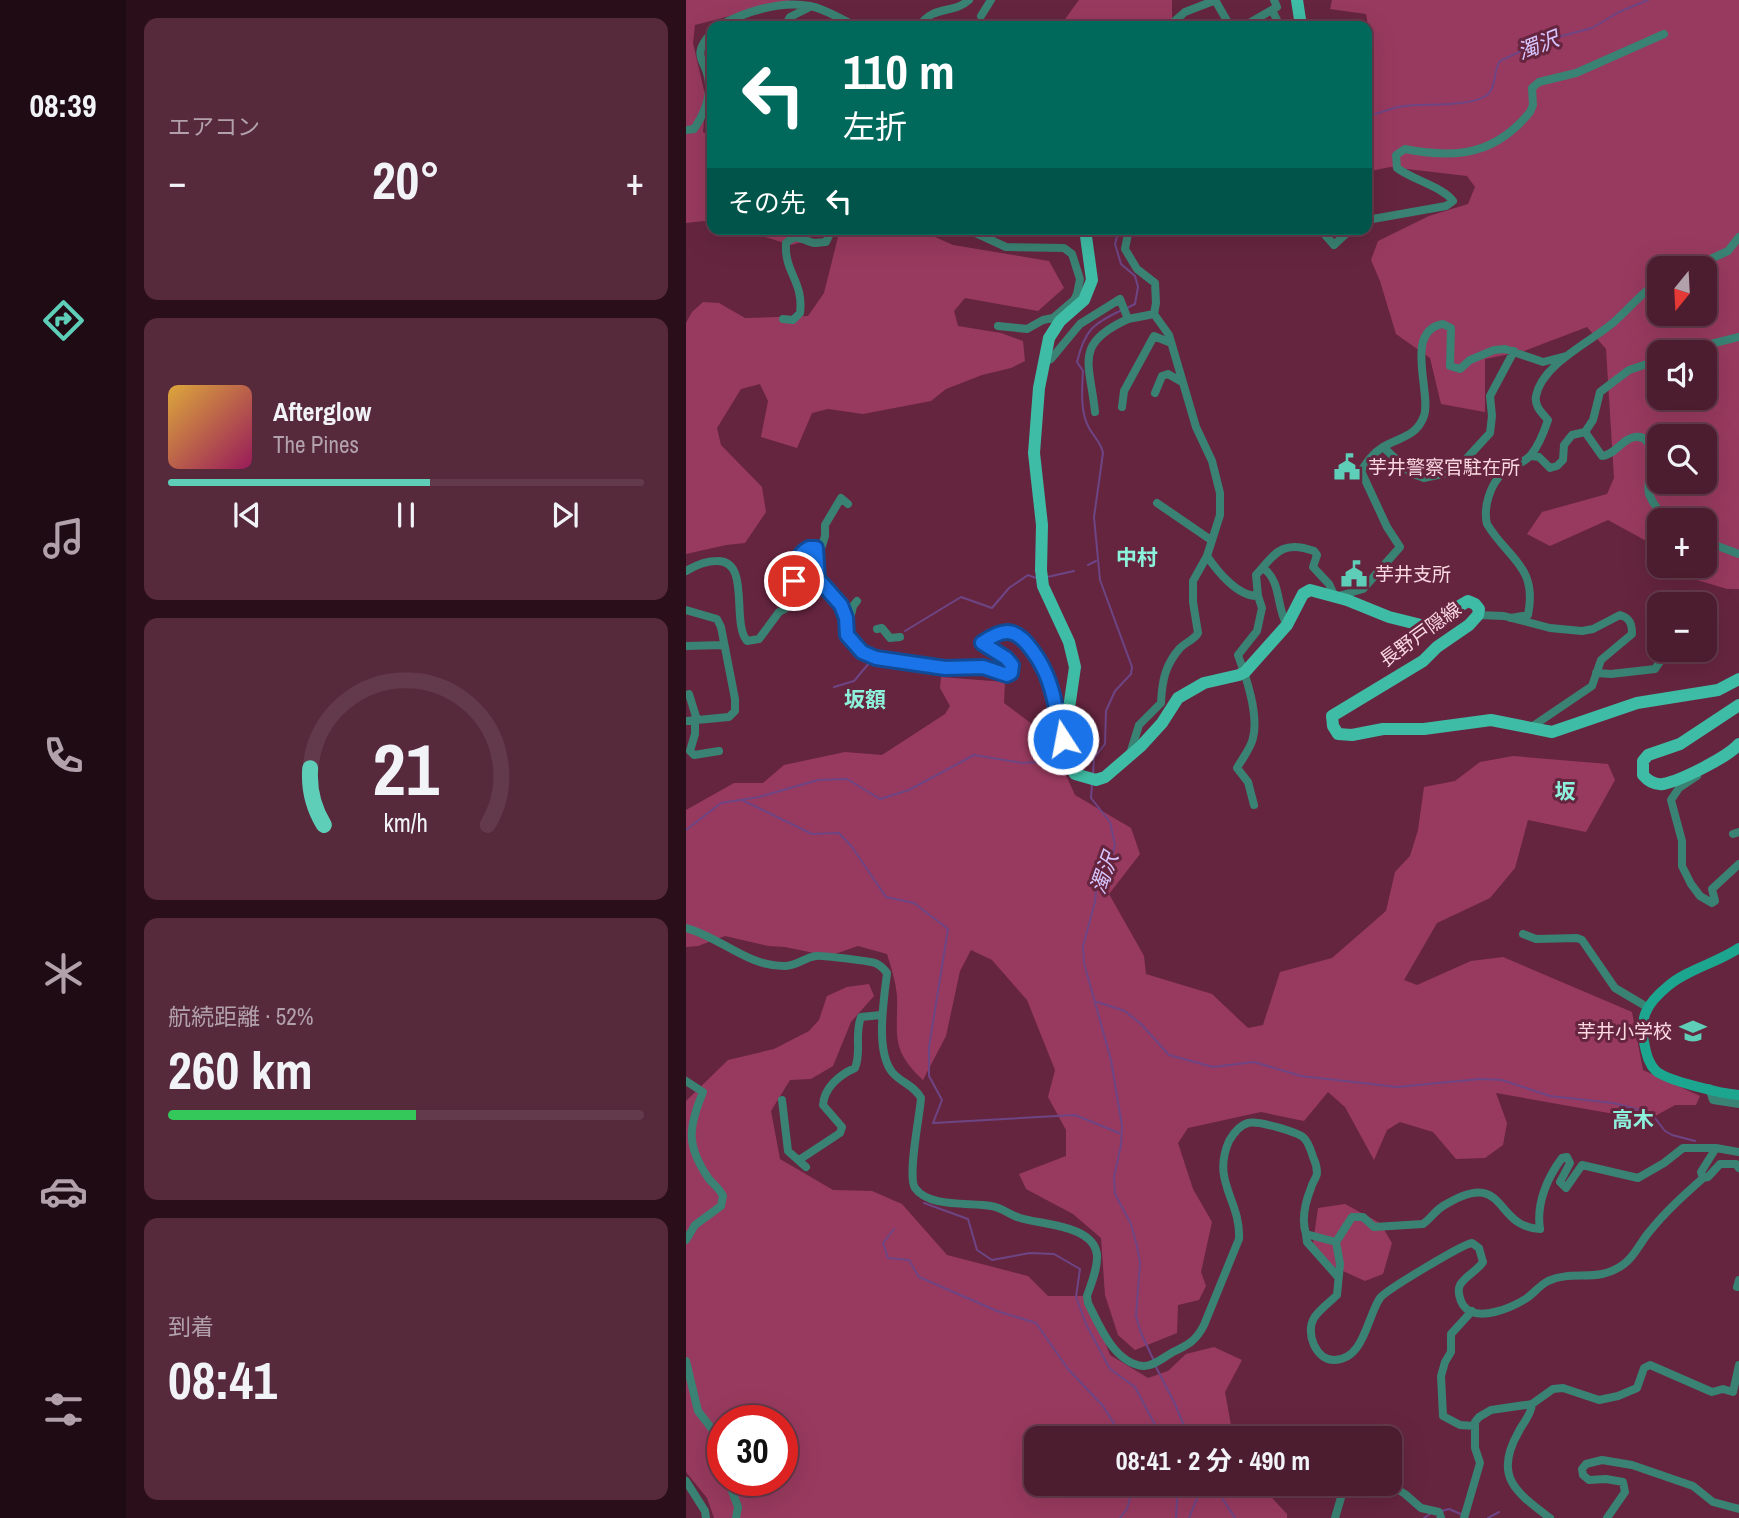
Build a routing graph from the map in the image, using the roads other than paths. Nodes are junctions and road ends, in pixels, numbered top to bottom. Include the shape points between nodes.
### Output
1 (970, 0) edge
2 (990, 0) edge
3 (1215, 0) edge
4 (1274, 0) edge
5 (1297, 0) edge
6 (810, 6) junction
7 (1272, 10) junction
8 (981, 16) dead end
9 (730, 21) edge
10 (788, 21) edge
11 (844, 21) edge
12 (924, 21) edge
13 (1174, 21) edge
14 (1227, 21) edge
15 (1253, 21) edge
16 (1278, 21) edge
17 (1300, 21) edge
18 (1664, 34) dead end
19 (707, 39) edge
20 (707, 77) edge
21 (707, 99) edge
22 (686, 130) edge
23 (1372, 219) edge
24 (829, 235) edge
25 (980, 235) edge
26 (1086, 235) edge
27 (1128, 235) edge
28 (1325, 235) edge
29 (1345, 235) edge
30 (1739, 237) edge
31 (1716, 256) edge
32 (1647, 290) edge
33 (1154, 314) junction
34 (1127, 316) junction
35 (783, 319) dead end
36 (1055, 321) junction
37 (998, 326) dead end
38 (1739, 337) edge
39 (1717, 342) edge
40 (1171, 343) junction
41 (1514, 351) junction
42 (1566, 356) junction
43 (1042, 364) junction
44 (1647, 364) edge
45 (1182, 382) junction
46 (1155, 393) dead end
47 (1122, 407) dead end
48 (1095, 412) dead end
49 (1586, 432) junction
50 (1383, 447) junction
51 (1531, 456) junction
52 (1157, 503) dead end
53 (848, 504) dead end
54 (1660, 508) edge
55 (1211, 540) junction
56 (1717, 546) edge
57 (816, 548) junction
58 (1739, 554) edge
59 (1207, 556) junction
60 (1263, 568) junction
61 (686, 571) edge
62 (1258, 596) junction
63 (1335, 597) junction
64 (856, 601) dead end
65 (686, 610) edge
66 (1478, 615) junction
67 (1511, 618) junction
68 (1287, 625) junction
69 (877, 629) dead end
70 (847, 632) junction
71 (900, 636) dead end
72 (724, 645) junction
73 (686, 646) edge
74 (1660, 662) edge
75 (1245, 672) junction
76 (1596, 673) junction
77 (1739, 679) edge
78 (689, 694) dead end
79 (1739, 705) edge
80 (693, 720) edge
81 (1530, 728) junction
82 (1739, 744) edge
83 (719, 751) dead end
84 (1068, 754) junction
85 (1130, 754) junction
86 (1716, 761) junction
87 (1254, 805) dead end
88 (1739, 864) edge
89 (686, 928) edge
90 (1523, 934) dead end
91 (1739, 947) edge
92 (1647, 1007) junction
93 (881, 1015) junction
94 (686, 1081) edge
95 (1709, 1088) junction
96 (1739, 1095) edge
97 (782, 1100) dead end
98 (1739, 1104) edge
99 (1716, 1148) junction
100 (1739, 1152) edge
101 (799, 1160) junction
102 (806, 1167) dead end
103 (1739, 1167) edge
104 (1703, 1178) junction
105 (1306, 1234) junction
106 (686, 1240) edge
107 (1336, 1242) junction
108 (1338, 1277) junction
109 (1739, 1280) edge
110 (1739, 1287) edge
111 (1472, 1311) junction
112 (686, 1361) edge
113 (1739, 1366) edge
114 (1532, 1404) junction
115 (707, 1423) edge
116 (1475, 1426) junction
117 (686, 1481) edge
118 (1402, 1492) edge
119 (734, 1496) edge
120 (1341, 1496) edge
121 (1739, 1509) edge
122 (706, 1518) edge
123 (736, 1518) edge
124 (1335, 1518) edge
125 (1441, 1518) edge
126 (1464, 1518) edge
127 (1550, 1518) edge
128 (1607, 1518) edge

1 - 12 street via 932,13
2 - 8 street
3 - 13 street
3 - 14 street
4 - 7 street via 1278,7
5 - 17 main road
6 - 9 street via 779,5
6 - 10 street
6 - 11 street
7 - 15 street
7 - 16 street
18 - 23 street via 1576,73 1539,82 1532,88 1530,112 1492,144 1452,155 1405,149 1396,155 1397,168 1453,201 1438,208
19 - 20 street via 700,55
21 - 22 street via 701,119 694,129
24 - 35 street via 826,242 813,243 800,236 786,243 787,265 802,298 800,313 793,320
25 - 36 street via 1006,247 1064,248 1072,254 1080,279 1077,294
26 - 36 main road via 1093,280 1090,290 1077,307
27 - 33 street via 1128,257 1155,283
28 - 29 street via 1334,245
30 - 31 street
32 - 42 street
33 - 34 street
33 - 40 street
34 - 43 street via 1120,299 1080,324
34 - 48 street via 1094,340 1088,355
36 - 37 street via 1043,320 1027,329
36 - 43 main road
38 - 39 street
40 - 45 street
40 - 47 street via 1154,336 1124,391
41 - 42 street via 1543,362
41 - 50 street via 1490,396 1490,433 1455,471 1424,478
41 - 50 street via 1494,350 1455,369 1450,366 1451,328 1443,324 1430,328 1422,355 1424,416 1414,433
42 - 51 street via 1544,378 1535,397 1548,419
43 - 84 main road via 1034,453 1042,525 1041,570 1075,667 1067,722
44 - 49 street via 1629,370 1600,391
45 - 46 street via 1168,374 1162,376
45 - 55 street via 1220,493 1220,515
49 - 51 street via 1572,435 1557,466 1550,468
49 - 54 street via 1602,456 1632,437 1646,441 1651,450 1648,488
50 - 63 street via 1361,471 1400,547 1363,589
51 - 67 street via 1496,481 1485,516 1529,582 1528,615
52 - 55 street
53 - 57 street via 841,498 825,525 821,550
55 - 59 street
56 - 58 street
57 - 61 street via 803,552 796,562 785,609 753,641 747,641 741,629 737,575 730,564 711,561
57 - 70 street via 818,579 841,605
59 - 62 street via 1244,594
59 - 85 street via 1193,581 1198,633 1166,667 1161,703 1139,725
60 - 62 street via 1256,575
60 - 63 street via 1281,549 1314,551 1313,567
60 - 68 street via 1274,582
62 - 75 street via 1262,608 1257,631 1238,655
63 - 66 main road, 長野戸隠線 via 1425,626 1468,601 1479,609
63 - 68 main road, 長野戸隠線 via 1307,591
64 - 70 street
65 - 72 street via 717,619
66 - 67 street
66 - 81 main road, 長野戸隠線 via 1423,661 1332,716 1333,726 1338,734 1352,735 1491,720
67 - 76 street via 1582,631 1619,615 1626,617 1632,634 1601,660
68 - 75 main road, 長野戸隠線
69 - 71 street via 882,628 890,638
70 - 84 street via 862,652 876,658 945,668 983,667 1007,675 1012,665 982,643 1004,632 1022,636 1049,676
72 - 73 street
72 - 80 street via 735,711 729,717
74 - 76 street via 1655,669
75 - 85 main road via 1188,690 1142,746
75 - 87 street via 1253,739 1237,768 1248,782
76 - 81 street via 1592,686
77 - 81 main road, 長野戸隠線 via 1718,690 1637,703 1552,732
78 - 80 street
79 - 86 main road via 1680,744 1648,755 1642,771 1646,779 1662,784
80 - 83 street via 690,751 694,755
82 - 86 main road
84 - 85 main road via 1075,774 1096,780
86 - 88 street via 1716,767 1679,788 1671,800 1682,841 1682,866 1690,884 1712,903 1712,889
89 - 93 street via 750,959 776,965 789,967 815,956 875,963 887,974
90 - 92 street via 1536,939 1581,940 1615,988
91 - 92 main road via 1682,976
92 - 95 main road via 1641,1026 1643,1039 1648,1060 1657,1072
93 - 101 street via 861,1017 855,1068 839,1077 824,1095 823,1105 842,1126 840,1133
93 - 105 street via 892,1073 914,1087 921,1098 913,1167 916,1189 956,1205 993,1206 1091,1240 1097,1256 1088,1303 1107,1341 1131,1361 1143,1366 1153,1363 1199,1337 1240,1239 1236,1209 1223,1179 1230,1139 1248,1123 1299,1134 1307,1140 1317,1173 1306,1201
94 - 106 street via 703,1092 692,1120 689,1140 693,1156 723,1196 722,1206 695,1226
95 - 96 main road
95 - 98 street via 1713,1100
97 - 101 street via 785,1142
99 - 100 street
99 - 104 street via 1701,1172
99 - 107 street via 1683,1148 1638,1178 1582,1166 1566,1188 1560,1182 1570,1163 1562,1158 1538,1209 1540,1230 1520,1223 1482,1191 1438,1209 1423,1224 1374,1227 1363,1217 1352,1217
101 - 102 street
103 - 104 street via 1720,1164
104 - 111 street via 1648,1232 1630,1259 1611,1272 1564,1276 1506,1307 1480,1314
105 - 107 street
105 - 108 street via 1307,1242
107 - 108 street
108 - 111 street via 1337,1295 1312,1325 1314,1344 1324,1359 1342,1359 1356,1348 1381,1297 1396,1284 1472,1243 1479,1248 1483,1262 1459,1290 1462,1303
109 - 110 street
111 - 116 street via 1451,1334 1451,1352 1441,1376 1441,1405 1443,1416 1460,1425
112 - 115 street via 698,1411
113 - 114 street via 1733,1392 1713,1392 1650,1365 1644,1368 1637,1388 1618,1396 1599,1400 1563,1388 1553,1389
114 - 116 street via 1491,1410 1479,1417
114 - 127 street via 1514,1439 1508,1469 1519,1494
116 - 126 street via 1480,1463
117 - 122 street
118 - 125 street via 1421,1508 1439,1511
119 - 123 street
120 - 124 street
121 - 128 street via 1713,1502 1693,1486 1602,1460 1587,1464 1583,1475 1589,1480 1623,1482 1626,1492

